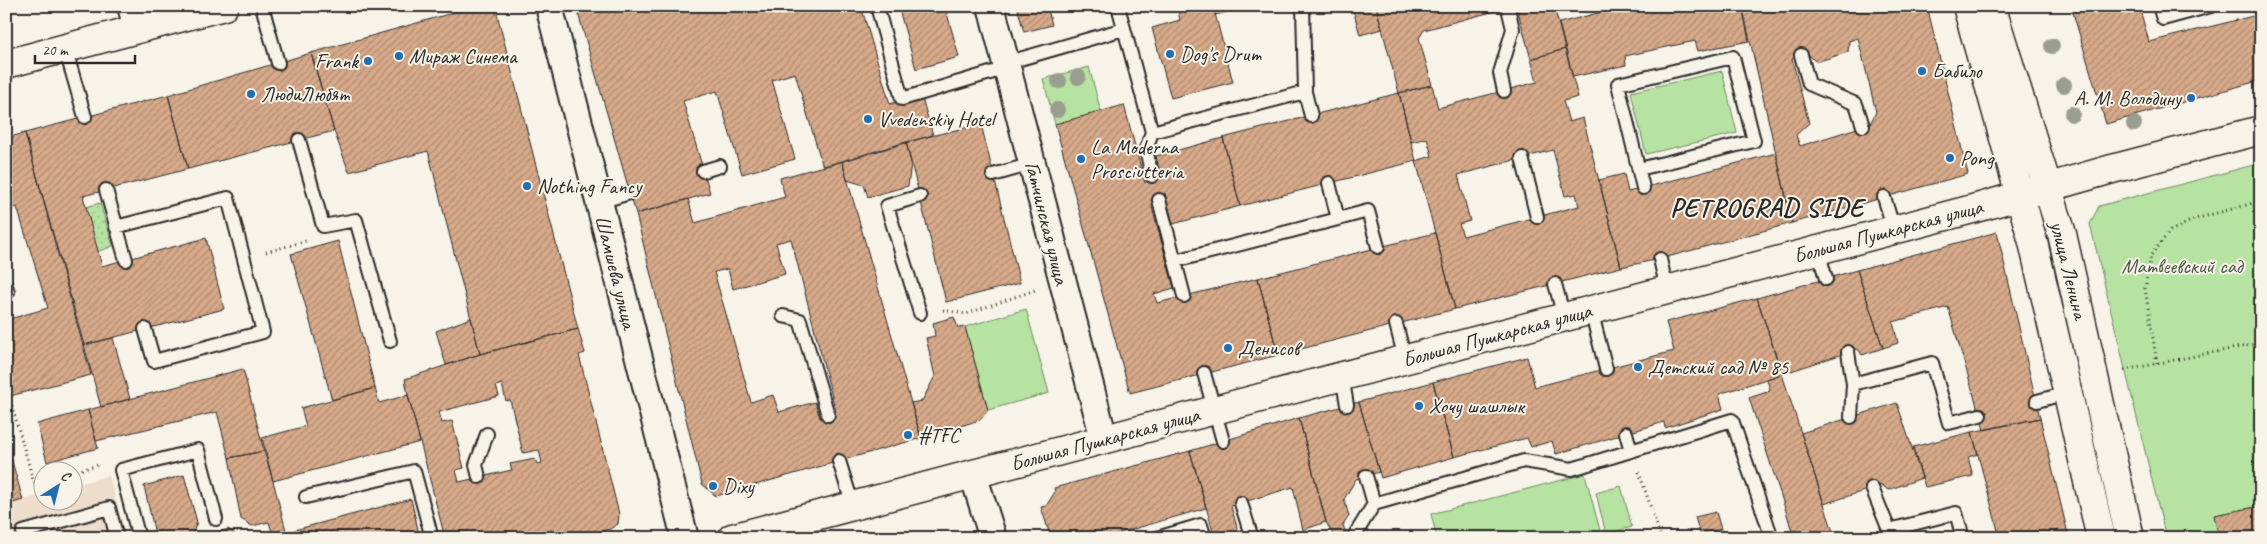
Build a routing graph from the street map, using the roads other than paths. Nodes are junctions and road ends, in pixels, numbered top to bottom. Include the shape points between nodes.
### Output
1 (224, 6) edge
2 (262, 6) edge
3 (549, 6) edge
4 (877, 6) edge
5 (991, 6) edge
6 (1118, 6) edge
7 (1303, 6) edge
8 (1967, 6) edge
9 (1991, 6) edge
10 (2159, 6) edge
11 (2211, 6) edge
12 (2260, 6) edge
13 (1508, 8) dead end
14 (2261, 11) edge
15 (134, 18) edge
16 (1124, 29) junction
17 (66, 48) junction
18 (1801, 55) dead end
19 (278, 63) dead end
20 (6, 64) edge
21 (1006, 65) junction
22 (1504, 91) dead end
23 (1305, 92) junction
24 (1311, 116) dead end
25 (85, 117) dead end
26 (1863, 126) dead end
27 (2261, 130) edge
28 (1152, 132) junction
29 (299, 140) dead end
30 (1522, 158) dead end
31 (1032, 164) junction
32 (720, 166) dead end
33 (1640, 169) junction
34 (704, 171) dead end
35 (994, 175) dead end
36 (1152, 176) dead end
37 (1329, 183) dead end
38 (1644, 188) dead end
39 (2048, 188) junction
40 (106, 190) dead end
41 (630, 192) dead end
42 (920, 196) dead end
43 (2020, 196) junction
44 (1884, 197) dead end
45 (1158, 200) dead end
46 (599, 202) junction
47 (1537, 217) dead end
48 (1338, 219) junction
49 (116, 227) junction
50 (1894, 230) junction
51 (1378, 248) dead end
52 (1818, 250) junction
53 (1660, 259) dead end
54 (126, 260) dead end
55 (1175, 261) junction
56 (1826, 279) dead end
57 (1555, 284) dead end
58 (6, 286) edge
59 (1667, 290) junction
60 (6, 292) edge
61 (1184, 296) dead end
62 (1590, 310) junction
63 (920, 314) road end
64 (783, 316) dead end
65 (1564, 317) junction
66 (1396, 324) dead end
67 (146, 330) dead end
68 (390, 341) dead end
69 (1848, 352) dead end
70 (1405, 359) junction
71 (1606, 369) dead end
72 (1204, 373) dead end
73 (1342, 376) junction
74 (1853, 384) junction
75 (2097, 385) junction
76 (2069, 393) junction
77 (2037, 401) dead end
78 (1347, 405) dead end
79 (1214, 410) junction
80 (1980, 415) dead end
81 (828, 416) dead end
82 (1850, 417) dead end
83 (1626, 433) dead end
84 (487, 434) dead end
85 (1104, 439) junction
86 (1223, 441) dead end
87 (1631, 451) junction
88 (839, 461) dead end
89 (974, 474) junction
90 (1366, 476) dead end
91 (479, 477) dead end
92 (1872, 488) dead end
93 (306, 498) dead end
94 (1241, 503) dead end
95 (1374, 504) junction
96 (853, 506) junction
97 (216, 519) dead end
98 (23, 532) dead end
99 (117, 538) edge
100 (139, 538) edge
101 (432, 538) edge
102 (684, 538) edge
103 (732, 538) edge
104 (994, 538) edge
105 (1157, 538) edge
106 (1205, 538) edge
107 (1252, 538) edge
108 (1353, 538) edge
109 (1772, 538) edge
110 (1963, 538) edge
111 (2101, 538) edge
112 (2130, 538) edge

1 - 15 main road
2 - 19 lane
3 - 46 street, Шамшева улица
4 - 21 lane via 902,99
5 - 21 street, Гатчинская улица
6 - 16 lane
7 - 23 lane
8 - 43 main road, улица Ленина
9 - 39 main road, улица Ленина
10 - 11 lane via 2163,20
12 - 14 lane
13 - 22 lane via 1513,29 1500,73
15 - 17 main road
16 - 21 lane
16 - 28 lane
17 - 20 main road
17 - 25 lane
18 - 26 lane via 1809,84 1856,104
21 - 31 street, Гатчинская улица
23 - 24 lane
23 - 28 lane
27 - 39 main road, Большая Пушкарская улица
28 - 36 lane via 1146,149
29 - 68 lane via 323,226 356,220
30 - 47 lane
31 - 35 lane
31 - 85 street, Гатчинская улица
32 - 34 lane
33 - 33 lane via 1618,84 1733,56 1754,141
33 - 38 lane
37 - 48 lane
39 - 43 main road, Большая Пушкарская улица
39 - 75 main road, улица Ленина
40 - 49 lane
41 - 46 lane
42 - 63 lane via 887,206
43 - 50 main road, Большая Пушкарская улица
43 - 76 main road, улица Ленина
44 - 50 lane
45 - 55 lane
46 - 102 street, Шамшева улица
48 - 51 lane via 1368,211
48 - 55 lane
49 - 54 lane
49 - 67 lane via 228,198 264,332 154,362
50 - 52 main road, Большая Пушкарская улица
52 - 56 lane
52 - 59 main road, Большая Пушкарская улица
53 - 59 lane
55 - 61 lane
57 - 65 lane
58 - 60 lane
59 - 62 main road, Большая Пушкарская улица
62 - 65 main road, Большая Пушкарская улица
62 - 71 lane
64 - 81 lane via 800,320
65 - 70 main road, Большая Пушкарская улица
66 - 70 lane
69 - 74 lane
70 - 73 main road, Большая Пушкарская улица
72 - 79 lane
73 - 78 lane
73 - 79 main road, Большая Пушкарская улица
74 - 80 lane via 1932,363 1949,423
74 - 82 lane
75 - 76 lane
75 - 112 main road, улица Ленина
76 - 77 lane
76 - 111 main road, улица Ленина
79 - 85 main road, Большая Пушкарская улица
79 - 86 lane
83 - 87 lane
84 - 91 lane via 476,465
85 - 89 main road, Большая Пушкарская улица
87 - 95 lane via 1572,469 1524,461
87 - 109 lane via 1732,420
88 - 96 lane
89 - 96 main road, Большая Пушкарская улица
89 - 104 street
90 - 95 lane
92 - 110 lane via 1889,530 1956,513
93 - 101 lane via 414,471
94 - 107 lane
95 - 108 lane
96 - 103 main road, Большая Пушкарская улица
97 - 100 lane via 198,450 121,470
98 - 99 lane via 109,508
105 - 106 lane via 1201,524

